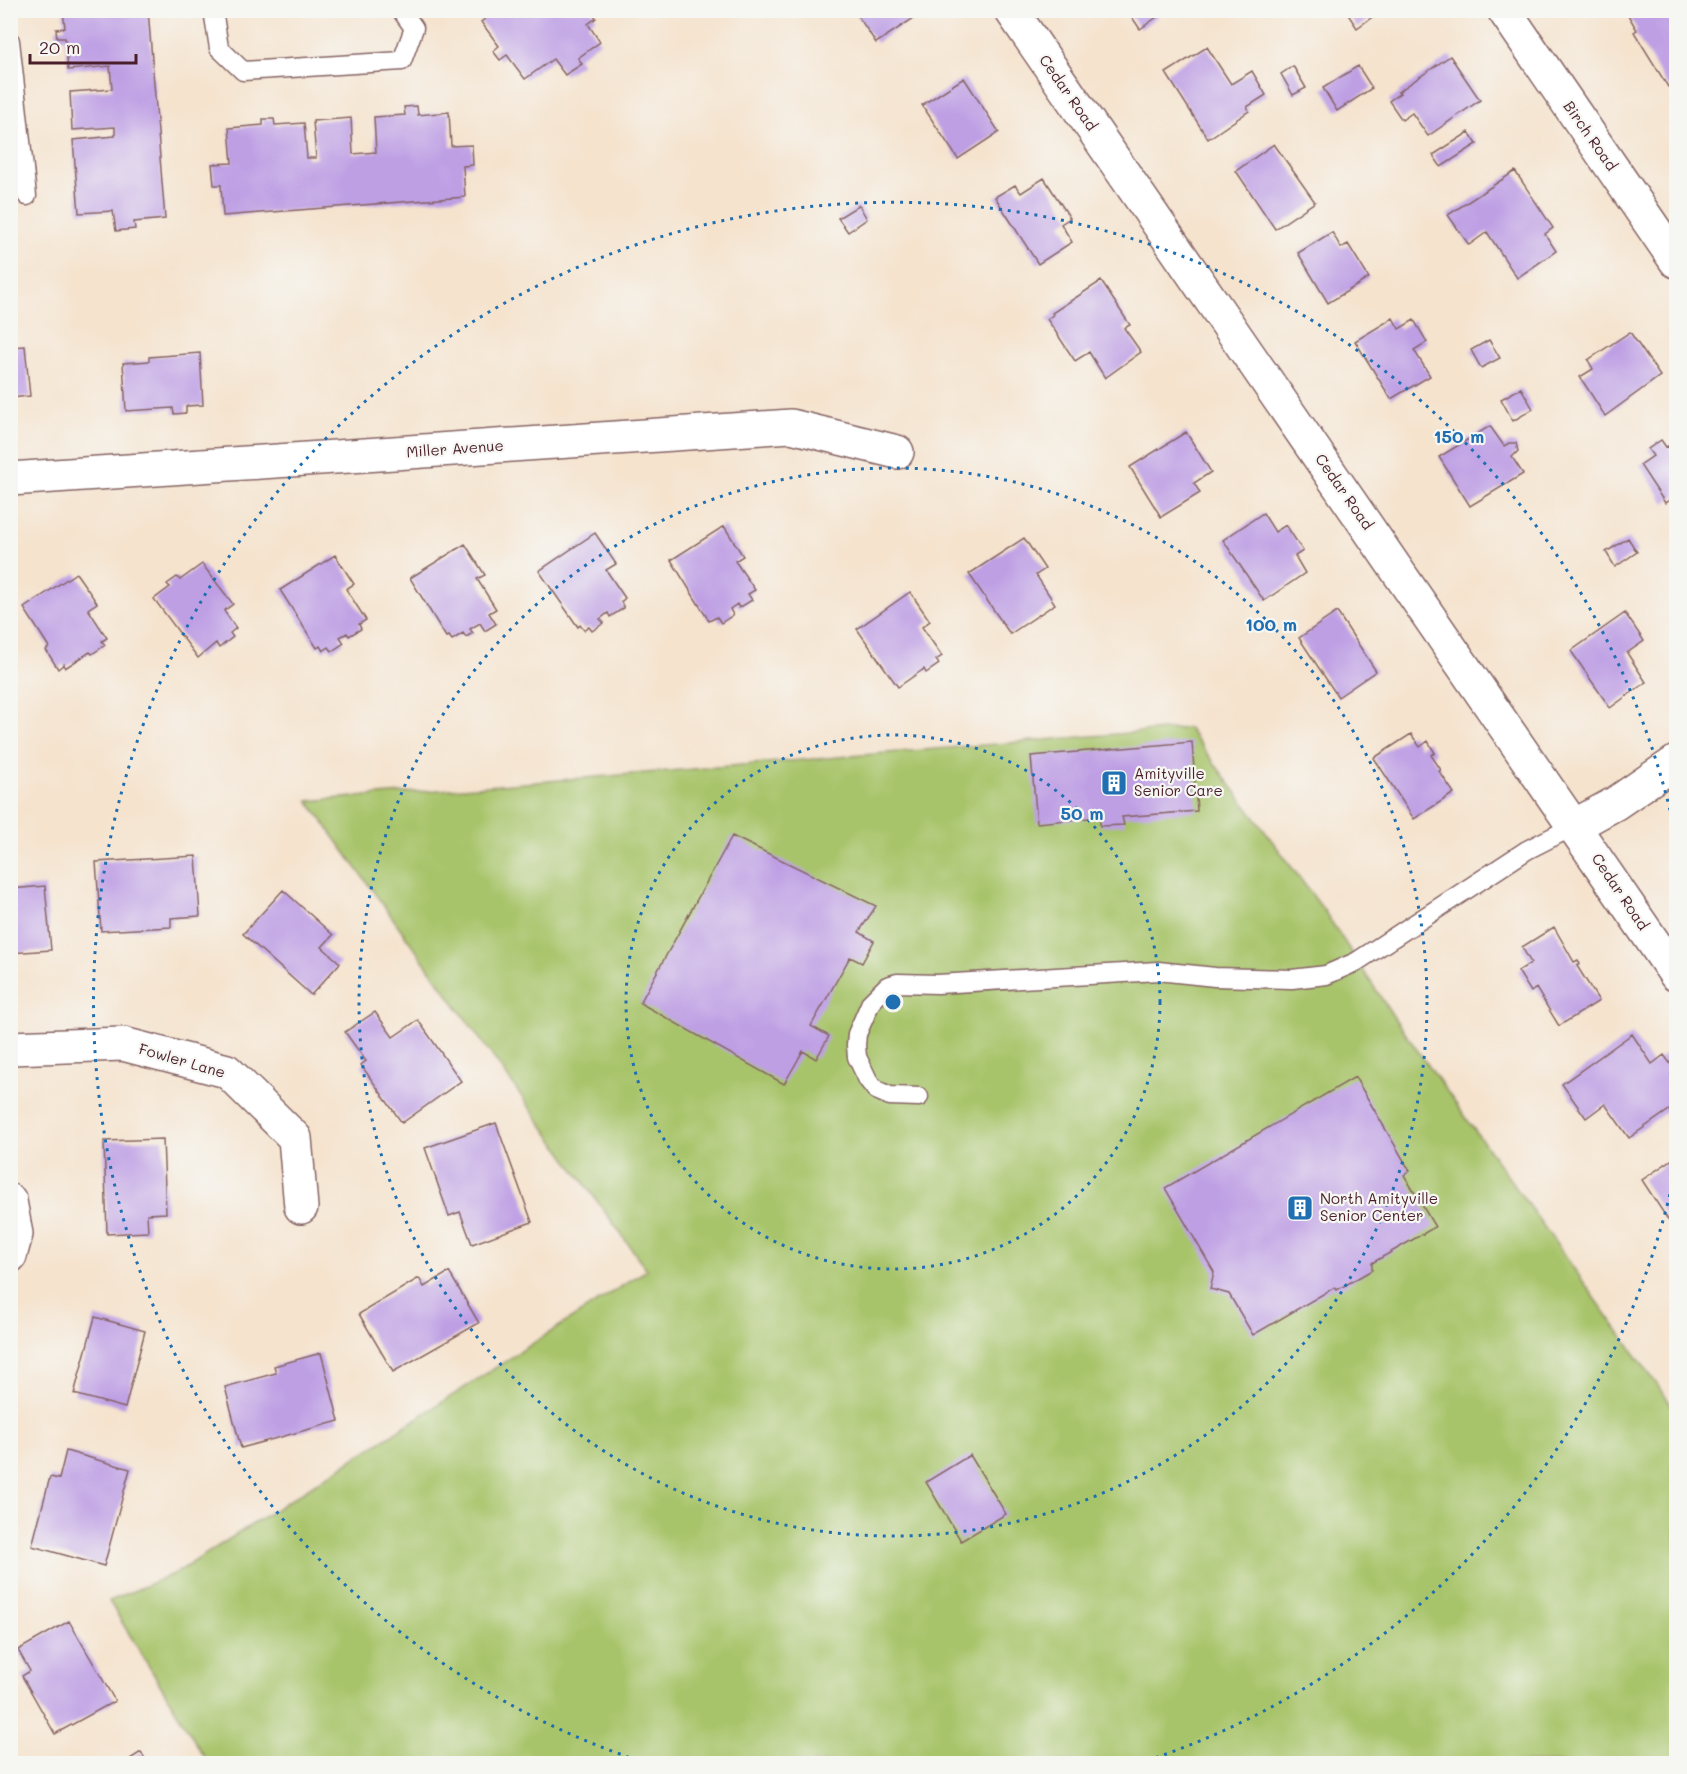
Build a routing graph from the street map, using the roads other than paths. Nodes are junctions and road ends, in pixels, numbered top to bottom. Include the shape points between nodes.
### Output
1 (213, 10) edge
2 (401, 10) edge
3 (1011, 10) edge
4 (1504, 10) edge
5 (10, 41) edge
6 (13, 79) edge
7 (27, 196) dead end
8 (1677, 261) edge
9 (897, 452) dead end
10 (10, 479) edge
11 (1677, 762) edge
12 (1574, 826) junction
13 (1677, 975) edge
14 (10, 1048) edge
15 (919, 1097) dead end
16 (10, 1201) edge
17 (301, 1208) dead end
18 (10, 1256) edge

1 - 2 lane via 219,48 243,71 402,61 414,28
3 - 12 street, Cedar Road
4 - 8 street, Birch Road
5 - 6 lane
6 - 7 lane
9 - 10 street, Miller Avenue via 791,426
11 - 12 street
12 - 13 street, Cedar Road
12 - 15 lane via 1527,850 1356,962 1326,975 1292,979 1158,971 887,986 866,1012 857,1034 857,1057 876,1090 902,1098
14 - 17 street, Fowler Lane via 123,1044 227,1071 295,1138
16 - 18 street via 16,1234

